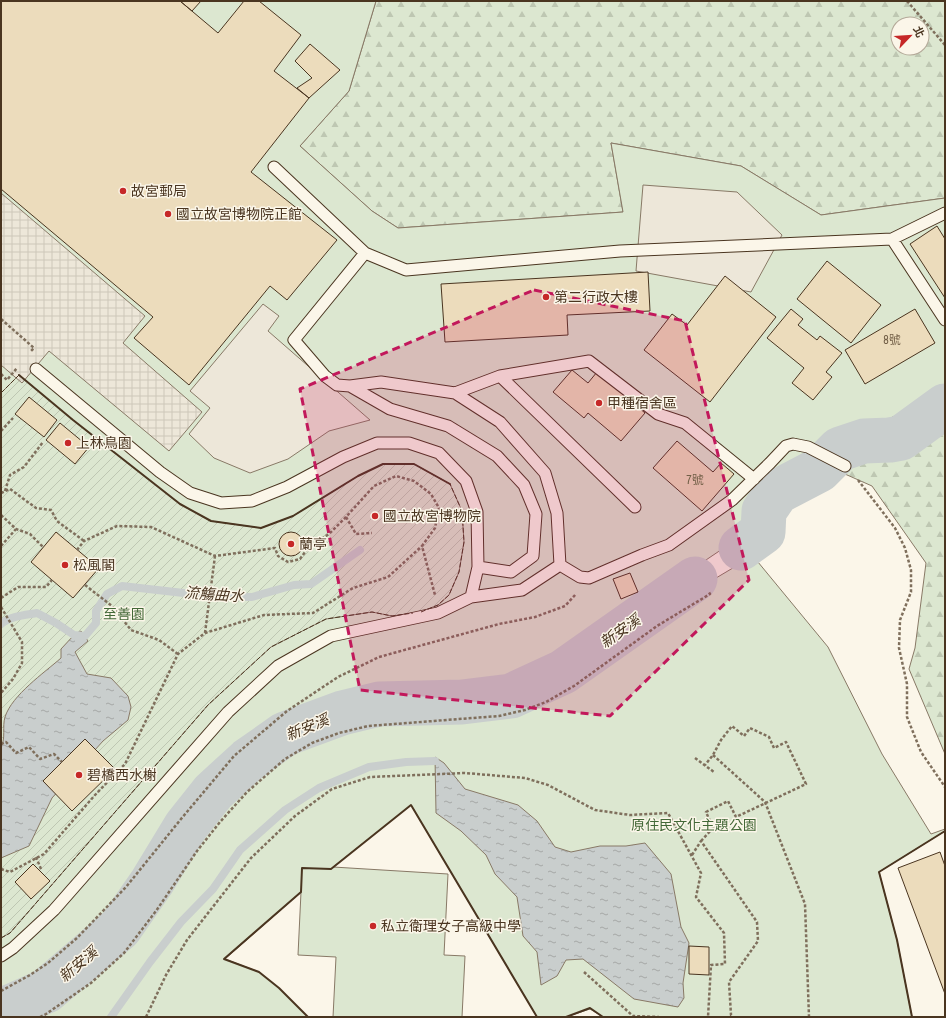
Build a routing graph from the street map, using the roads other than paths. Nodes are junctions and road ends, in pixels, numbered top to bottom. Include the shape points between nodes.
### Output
1 (274, 166) dead end
2 (945, 213) edge
3 (892, 239) junction
4 (365, 253) junction
5 (945, 320) edge
6 (36, 369) dead end
7 (500, 376) junction
8 (350, 386) junction
9 (455, 393) junction
10 (845, 466) road end
11 (754, 479) junction
12 (635, 507) dead end
13 (560, 565) junction
14 (478, 567) junction
15 (471, 597) junction
16 (1, 956) edge

1 - 4 lane
2 - 3 lane
3 - 4 lane via 620,251 406,270
3 - 5 lane
4 - 8 lane via 294,340 325,376 337,385
6 - 14 lane via 160,472 190,493 221,503 252,501 287,487 342,457 377,443 409,443 439,453 466,481 476,512
7 - 9 lane
7 - 11 lane via 589,361 658,414 685,423
7 - 12 lane
8 - 9 lane via 381,382
8 - 14 lane via 390,409 448,426 497,456 524,485 536,514 533,556 511,572
9 - 13 lane via 500,422 545,473 557,513
10 - 11 lane via 802,445 793,444 786,446
11 - 13 lane via 732,500 670,545 590,578 580,577
13 - 15 lane via 522,590
14 - 15 lane
15 - 16 lane via 438,613 330,636 278,666 228,712 54,910

